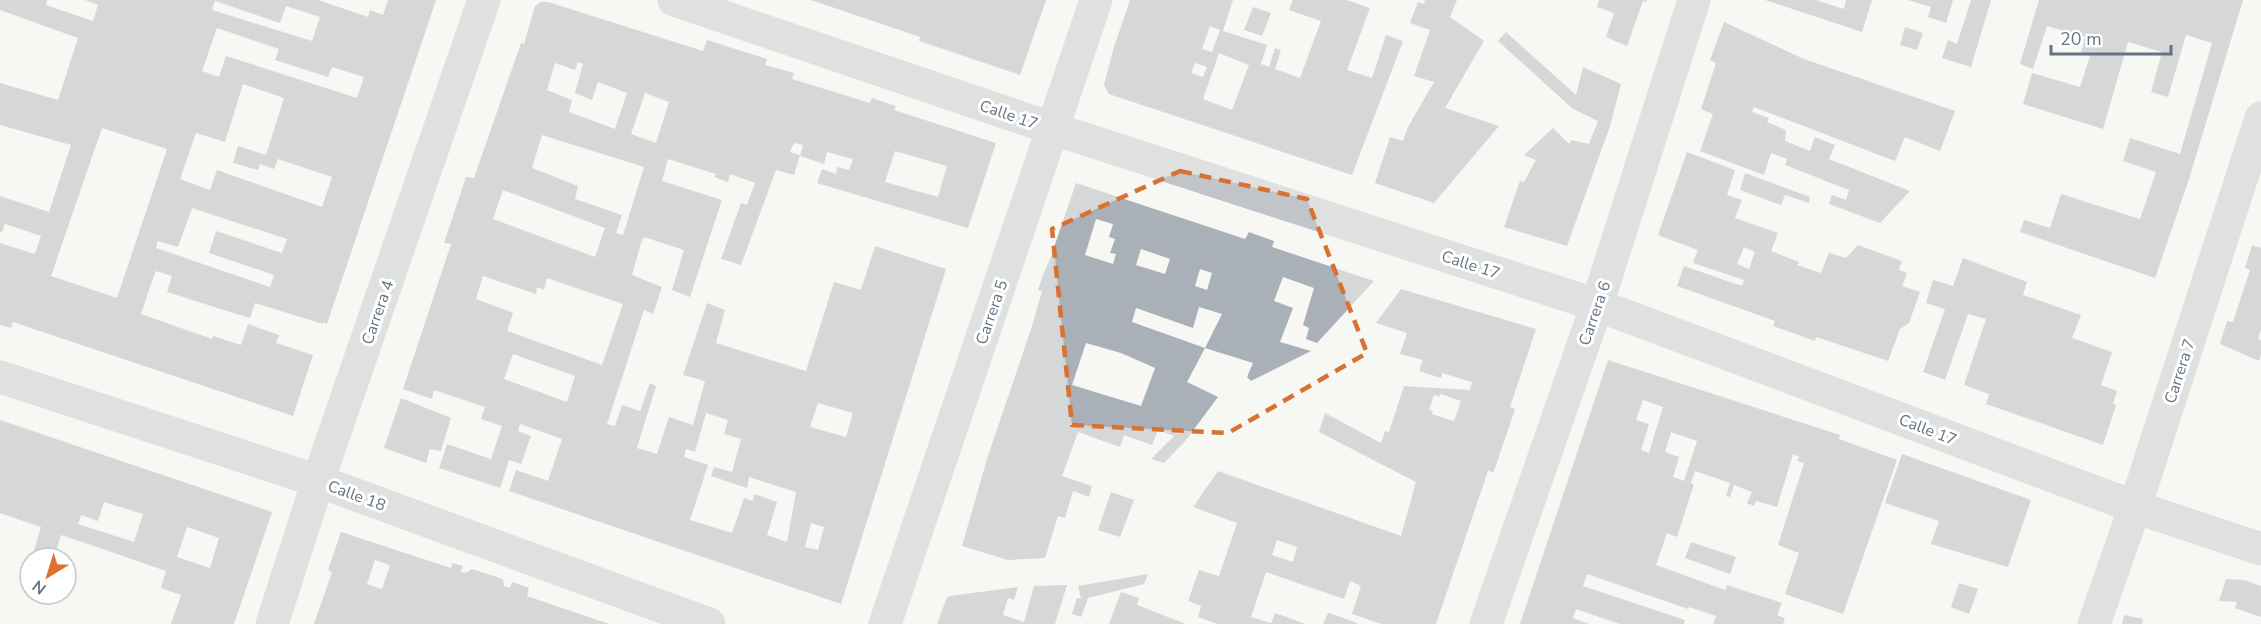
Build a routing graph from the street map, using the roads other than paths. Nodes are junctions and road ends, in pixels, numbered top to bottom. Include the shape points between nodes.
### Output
1 (484, 0) edge
2 (674, 0) edge
3 (1096, 0) edge
4 (1694, 0) edge
5 (2261, 118) edge
6 (1054, 129) junction
7 (1597, 305) junction
8 (0, 377) edge
9 (318, 481) junction
10 (2135, 507) junction
11 (2261, 549) edge
12 (272, 624) edge
13 (709, 624) edge
14 (885, 624) edge
15 (1486, 624) edge
16 (2094, 624) edge

1 - 9 street, Carrera 4
2 - 6 street, Calle 17
3 - 6 street, Carrera 5
4 - 7 street, Carrera 6
5 - 10 street, Carrera 7
6 - 7 street, Calle 17
6 - 14 street, Carrera 5
7 - 10 street, Calle 17
7 - 15 street, Carrera 6
8 - 9 street, Calle 18
9 - 12 street, Carrera 4
9 - 13 street, Calle 18
10 - 11 street, Calle 17
10 - 16 street, Carrera 7

